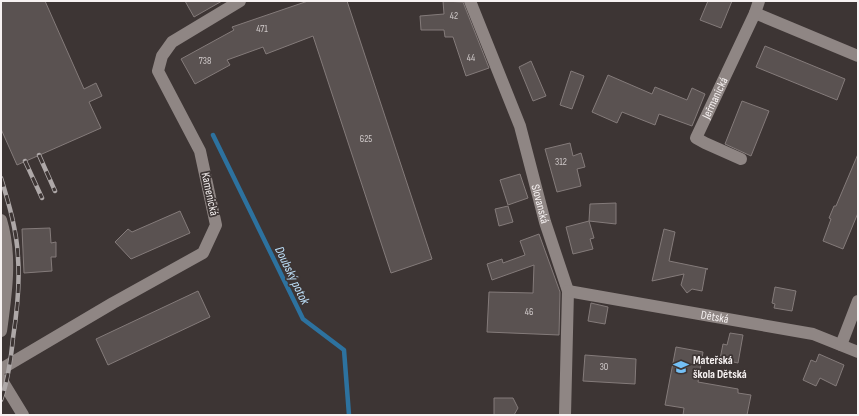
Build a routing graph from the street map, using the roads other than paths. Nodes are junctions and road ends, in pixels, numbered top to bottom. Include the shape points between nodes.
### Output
1 (240, 1) edge
2 (470, 1) edge
3 (759, 1) edge
4 (755, 13) junction
5 (858, 56) edge
6 (741, 159) dead end
7 (1, 220) edge
8 (568, 291) junction
9 (858, 301) edge
10 (1, 331) edge
11 (841, 345) junction
12 (858, 352) edge
13 (1, 369) edge
14 (1, 379) edge
15 (23, 415) edge
16 (565, 415) edge

1 - 13 street, Kamenická via 172,42 162,56 158,71 200,151 216,224 204,253 113,302
2 - 8 street, Slovanská via 520,126 545,222
3 - 4 street, Jeřmanická
4 - 5 street
4 - 6 street, Jeřmanická via 696,138
7 - 10 street via 8,274
8 - 11 street, Dětská via 813,334
8 - 16 street, Slovanská
9 - 11 street
11 - 12 street, Dětská
14 - 15 street

